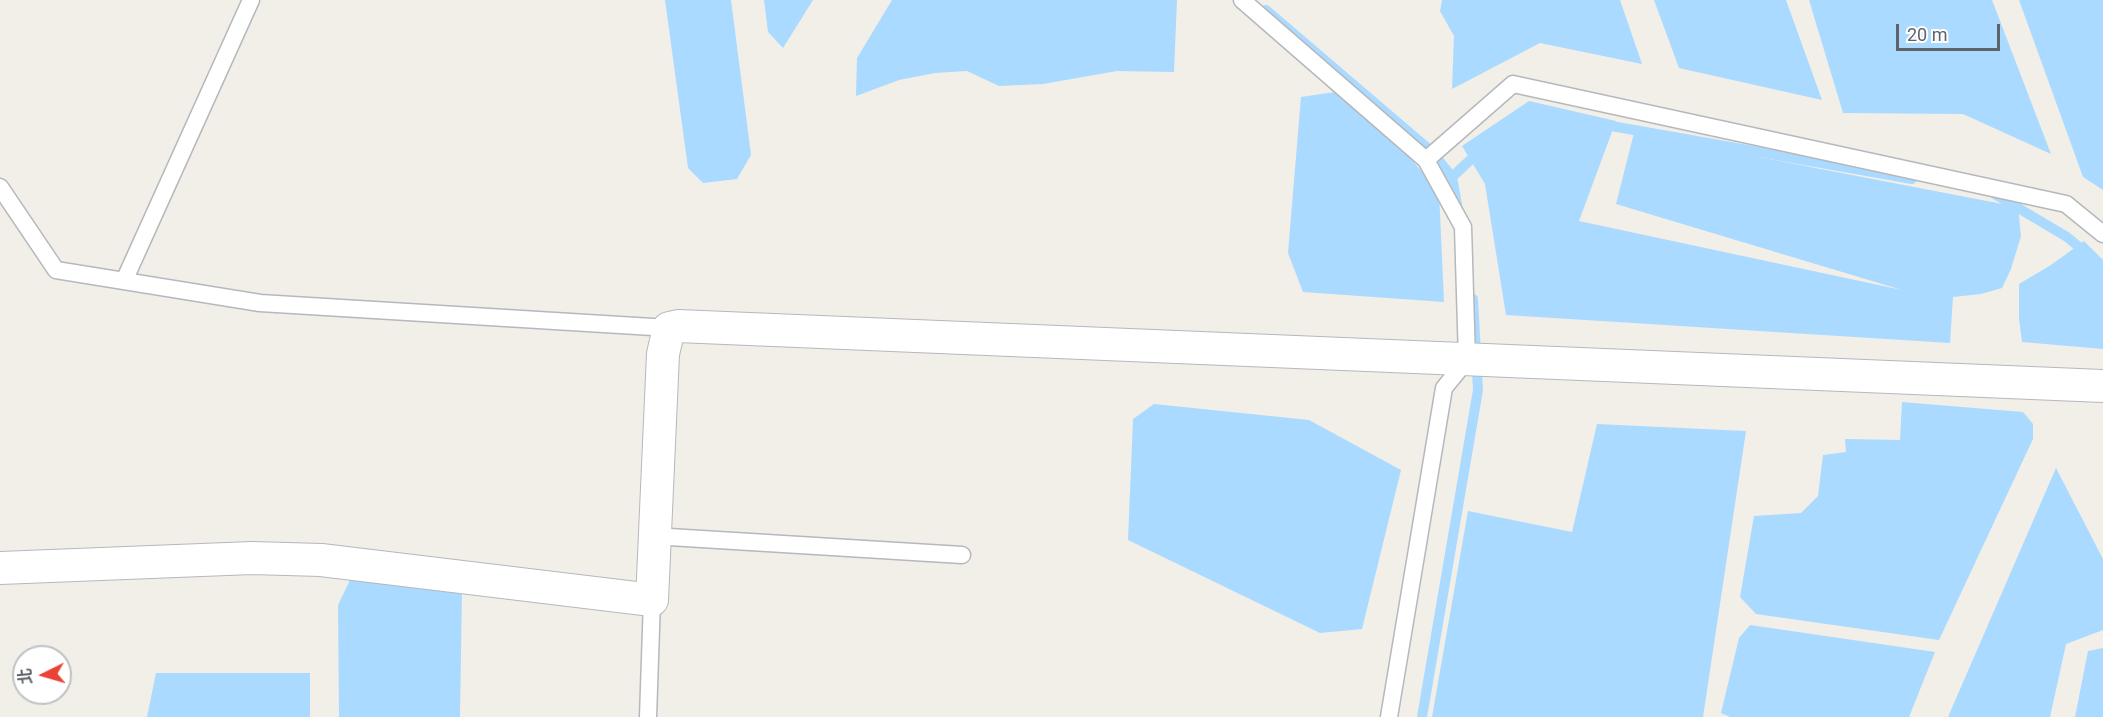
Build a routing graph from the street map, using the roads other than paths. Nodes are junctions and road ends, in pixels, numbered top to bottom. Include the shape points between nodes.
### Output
1 (251, 0) edge
2 (1242, 0) edge
3 (1426, 160) junction
4 (0, 187) edge
5 (2103, 234) edge
6 (124, 281) junction
7 (669, 328) junction
8 (1467, 360) junction
9 (2103, 386) edge
10 (654, 536) junction
11 (962, 555) dead end
12 (0, 568) edge
13 (652, 600) junction
14 (648, 717) edge
15 (1389, 717) edge

1 - 6 lane
2 - 3 lane
3 - 5 lane via 1513,84 2066,204
3 - 8 lane via 1463,227
4 - 6 lane via 56,270
6 - 7 lane via 260,303
7 - 8 street
7 - 10 street via 663,354
8 - 9 street
8 - 15 lane via 1444,388
10 - 11 lane
10 - 13 street
12 - 13 street via 252,558 321,560
13 - 14 lane

